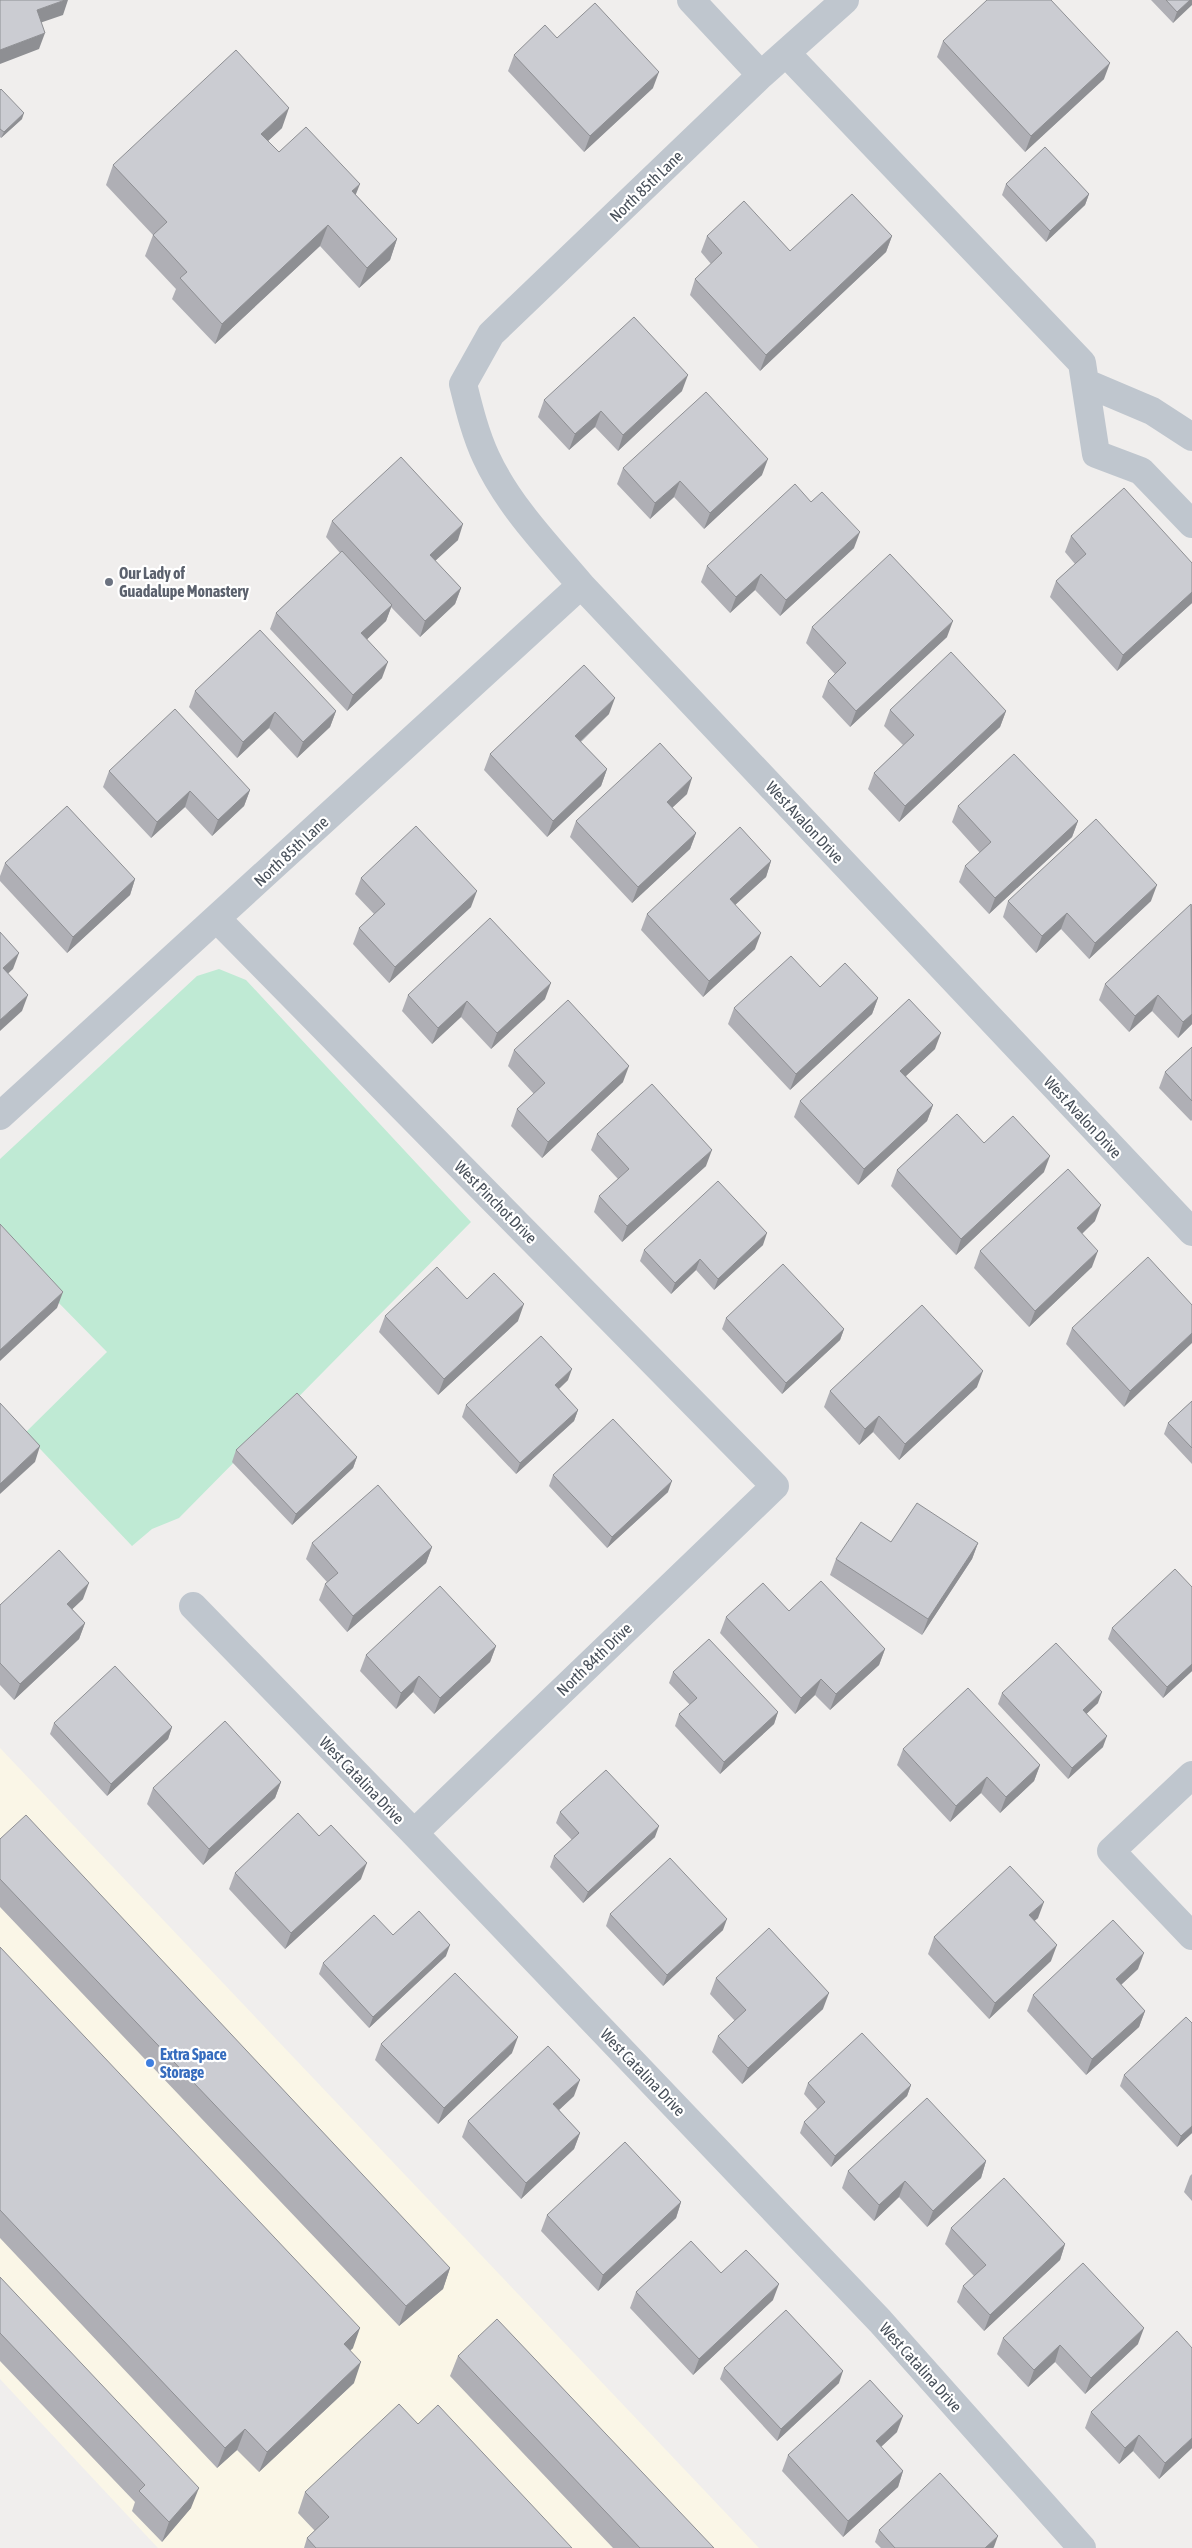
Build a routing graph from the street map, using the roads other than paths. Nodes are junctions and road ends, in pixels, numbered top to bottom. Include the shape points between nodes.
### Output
1 (691, 0) edge
2 (845, 0) edge
3 (787, 54) junction
4 (761, 75) junction
5 (1086, 383) junction
6 (463, 384) joint
7 (1192, 437) edge
8 (1192, 524) edge
9 (581, 585) junction
10 (217, 919) junction
11 (0, 1116) edge
12 (1192, 1232) edge
13 (775, 1486) joint
14 (193, 1606) dead end
15 (1192, 1775) edge
16 (414, 1833) junction
17 (1192, 1936) edge
18 (1082, 2548) edge

1 - 4 street
2 - 3 street, North 85th Lane
3 - 4 street, North 85th Lane
3 - 5 street via 1082,363
4 - 6 street, North 85th Lane via 491,334
5 - 7 street via 1152,411
5 - 8 street via 1096,454 1141,471
6 - 9 street, West Avalon Drive via 473,425 486,457 518,511
9 - 10 street, North 85th Lane
9 - 12 street, West Avalon Drive
10 - 11 street, North 85th Lane
10 - 13 street, West Pinchot Drive
13 - 16 street, North 84th Drive
14 - 16 street, West Catalina Drive
15 - 17 street via 1111,1851
16 - 18 street, West Catalina Drive via 880,2321

